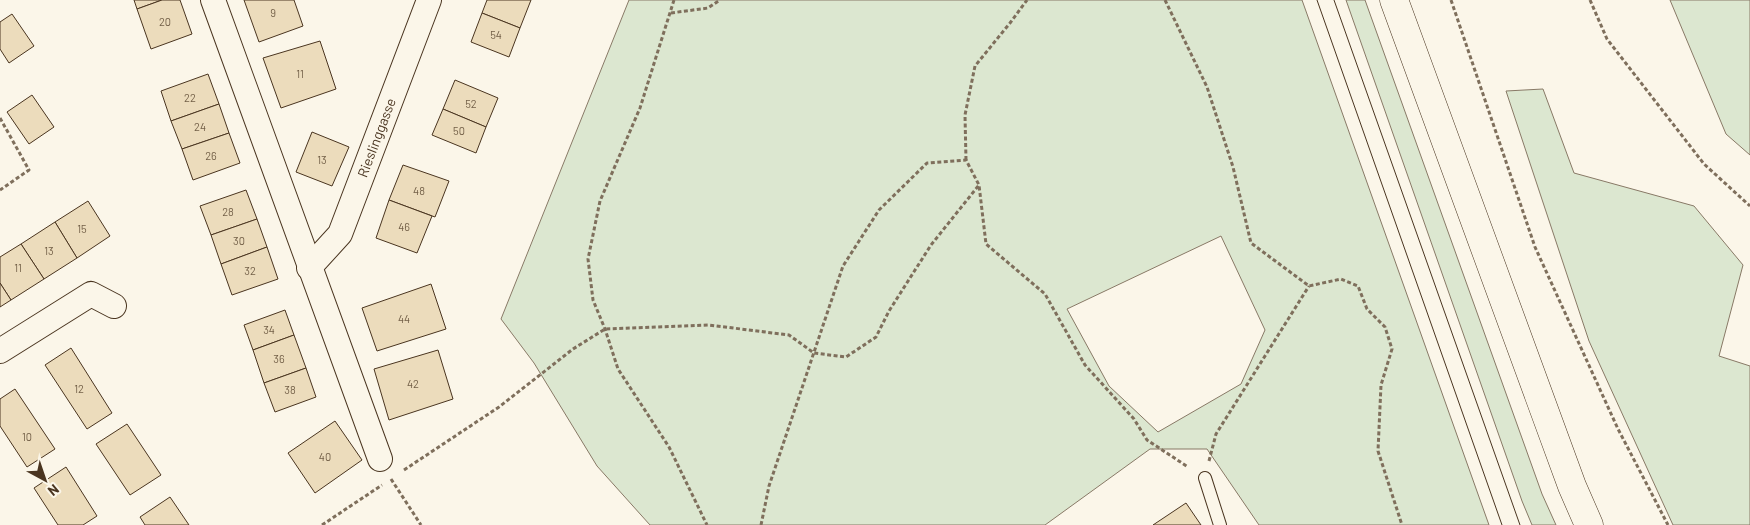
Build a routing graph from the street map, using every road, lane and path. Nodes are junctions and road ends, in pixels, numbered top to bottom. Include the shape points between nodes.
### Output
1 (213, 0) edge
2 (429, 0) edge
3 (674, 0) edge
4 (720, 0) edge
5 (1027, 0) edge
6 (1165, 0) edge
7 (1394, 0) edge
8 (1451, 0) edge
9 (1590, 0) edge
10 (671, 13) junction
11 (0, 118) edge
12 (966, 160) junction
13 (979, 185) junction
14 (0, 190) edge
15 (1750, 206) edge
16 (309, 268) junction
17 (1309, 286) junction
18 (114, 306) dead end
19 (605, 329) junction
20 (0, 351) edge
21 (814, 353) junction
22 (385, 469) junction
23 (1205, 478) junction
24 (322, 525) edge
25 (421, 525) edge
26 (707, 525) edge
27 (762, 525) edge
28 (1220, 525) edge
29 (1402, 525) edge
30 (1589, 525) edge
31 (1668, 525) edge

1 - 16 street
2 - 16 street, Rieslinggasse via 340,234
3 - 10 path
4 - 10 path via 708,8
5 - 12 path via 975,66 965,115
6 - 17 path via 1207,87 1233,167 1251,243
7 - 30 main road
8 - 31 path via 1535,247 1618,429
9 - 15 path via 1608,39 1704,164
10 - 19 path via 640,108 600,201 588,259 593,300
11 - 14 path via 29,170
12 - 13 path
12 - 21 path via 928,163 879,210 844,266
13 - 21 path via 931,245 876,337 846,357
13 - 23 path via 986,244 1045,294 1085,365 1134,419 1147,440
16 - 22 street
17 - 23 path via 1216,434
17 - 29 path via 1341,279 1358,286 1367,309 1385,327 1392,349 1381,385 1378,451
18 - 20 street via 91,294
19 - 21 path via 709,325 789,335
19 - 22 path via 573,349 499,407
19 - 26 path via 618,369 669,447
21 - 27 path via 769,486
22 - 24 path
22 - 25 path
23 - 28 lane

